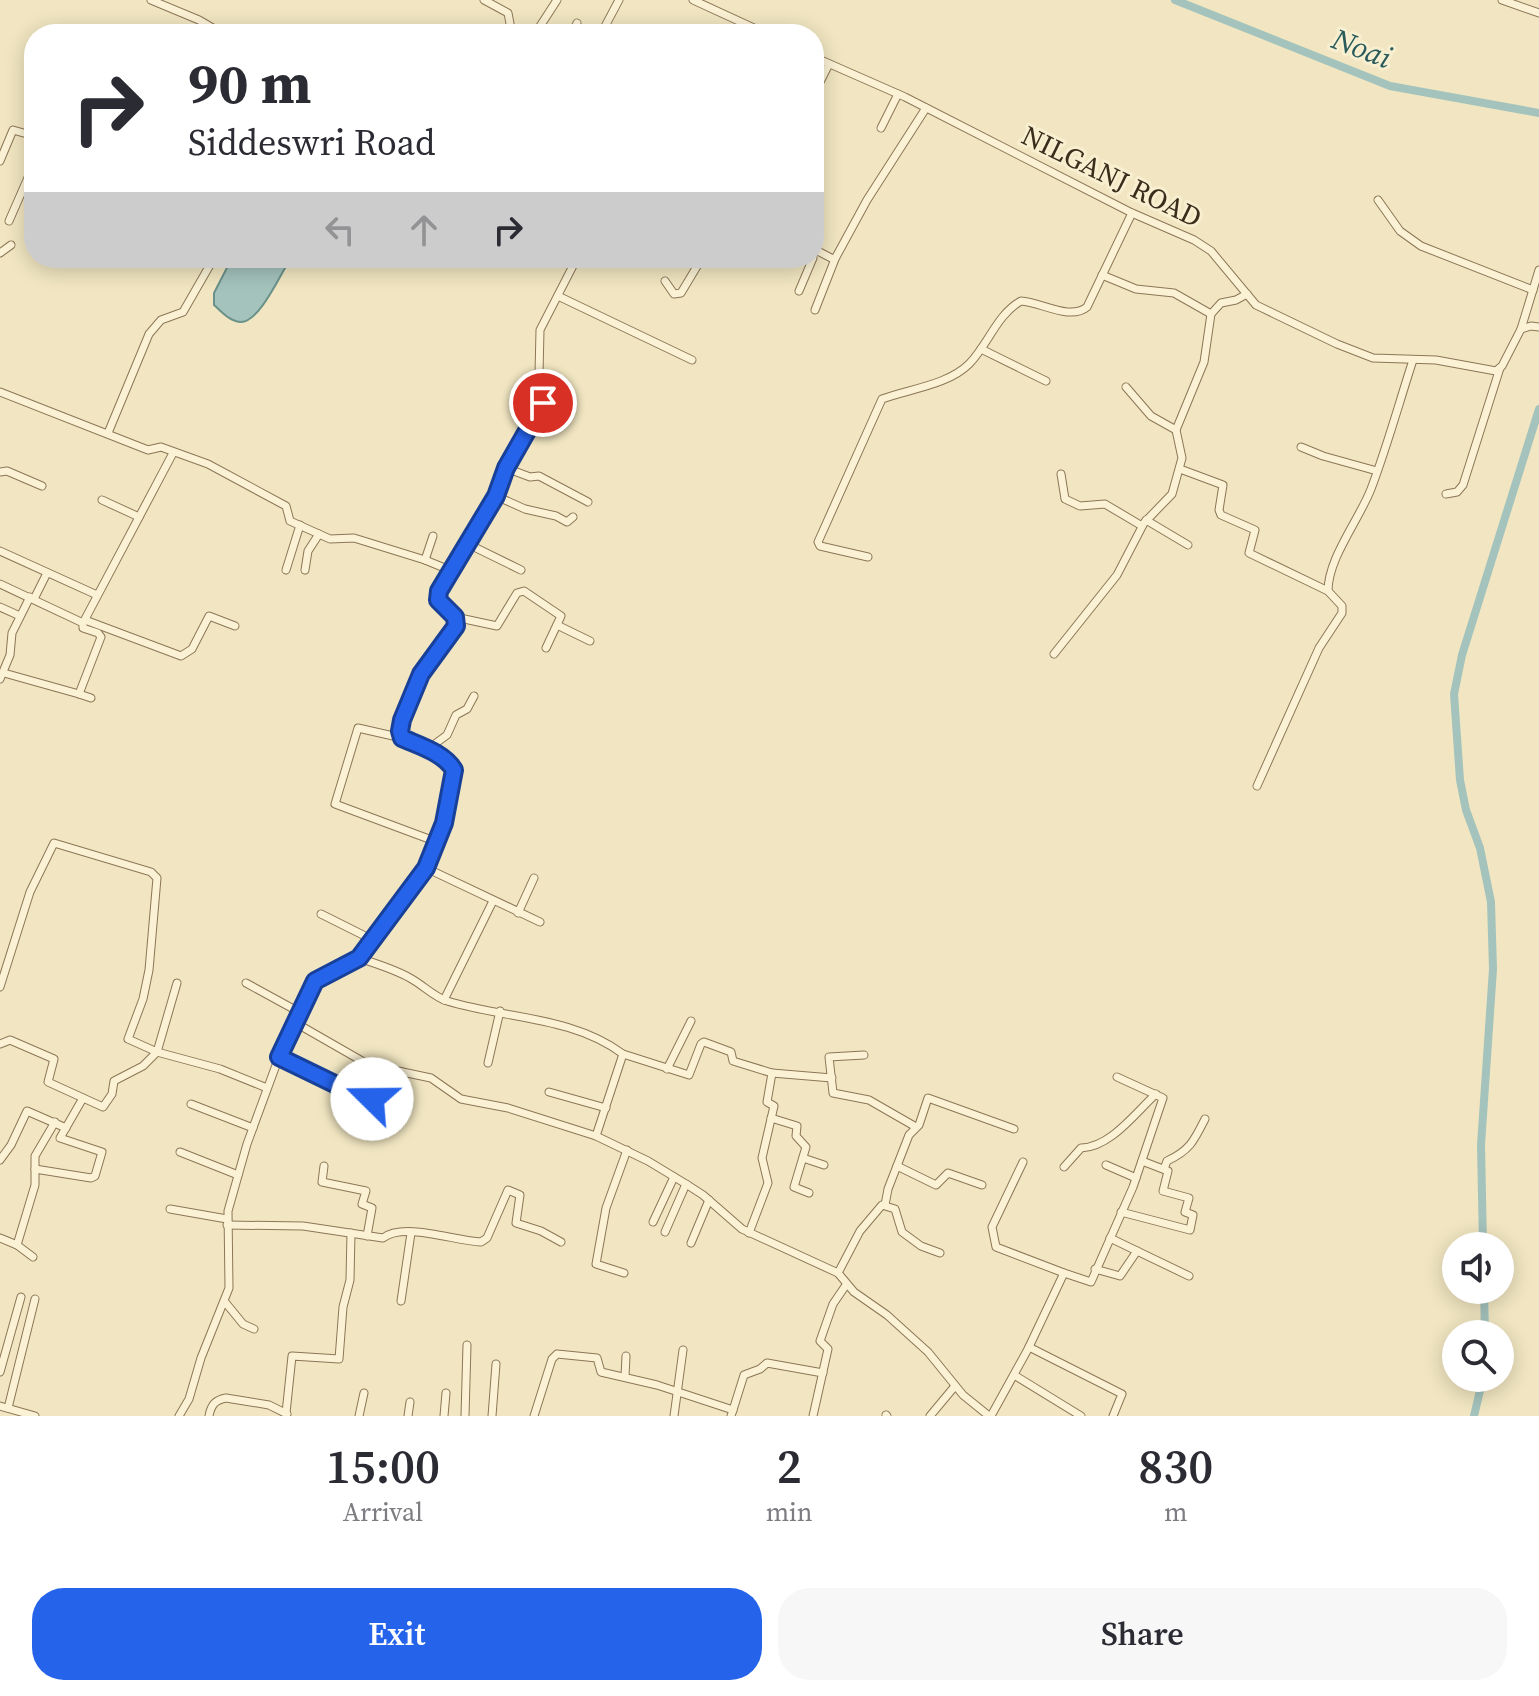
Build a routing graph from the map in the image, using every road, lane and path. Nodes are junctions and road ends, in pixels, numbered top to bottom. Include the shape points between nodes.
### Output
1 (151, 0) edge
2 (484, 0) edge
3 (557, 0) edge
4 (619, 0) edge
5 (693, 0) edge
6 (1502, 0) edge
7 (1539, 13) edge
8 (206, 24) edge
9 (510, 24) edge
10 (541, 24) edge
11 (606, 24) edge
12 (745, 24) edge
13 (824, 62) edge
14 (829, 64) junction
15 (824, 74) edge
16 (898, 94) junction
17 (926, 108) junction
18 (881, 128) dead end
19 (24, 133) edge
20 (0, 161) edge
21 (24, 187) edge
22 (1378, 200) dead end
23 (1132, 213) junction
24 (9, 221) dead end
25 (11, 245) dead end
26 (0, 253) edge
27 (824, 256) edge
28 (835, 259) junction
29 (208, 268) edge
30 (572, 268) edge
31 (696, 268) edge
32 (808, 268) edge
33 (1539, 270) edge
34 (1102, 275) junction
35 (665, 281) dead end
36 (1533, 290) junction
37 (799, 291) dead end
38 (1247, 294) junction
39 (558, 296) junction
40 (815, 310) dead end
41 (1211, 314) junction
42 (1539, 327) edge
43 (1521, 329) junction
44 (981, 349) junction
45 (692, 360) dead end
46 (1413, 360) junction
47 (1500, 368) junction
48 (1046, 381) dead end
49 (1126, 387) dead end
50 (0, 392) edge
51 (1176, 430) junction
52 (108, 433) junction
53 (1301, 447) dead end
54 (173, 453) junction
55 (506, 468) junction
56 (1180, 469) junction
57 (1377, 471) junction
58 (0, 472) edge
59 (1061, 474) dead end
60 (42, 486) dead end
61 (1446, 494) dead end
62 (496, 496) junction
63 (102, 500) dead end
64 (588, 502) dead end
65 (139, 517) junction
66 (573, 517) dead end
67 (1144, 523) junction
68 (300, 525) junction
69 (319, 534) junction
70 (433, 536) dead end
71 (468, 544) junction
72 (1188, 545) dead end
73 (0, 551) edge
74 (868, 557) dead end
75 (425, 560) junction
76 (286, 570) dead end
77 (305, 570) dead end
78 (521, 570) dead end
79 (452, 571) junction
80 (47, 573) junction
81 (0, 584) edge
82 (1328, 591) junction
83 (97, 595) junction
84 (32, 598) junction
85 (0, 607) edge
86 (20, 616) junction
87 (455, 617) junction
88 (84, 622) junction
89 (557, 625) junction
90 (235, 626) dead end
91 (590, 641) dead end
92 (546, 648) dead end
93 (1054, 654) dead end
94 (2, 676) edge
95 (79, 694) junction
96 (474, 696) dead end
97 (91, 698) dead end
98 (402, 738) junction
99 (428, 749) junction
100 (1257, 786) dead end
101 (437, 842) junction
102 (426, 868) junction
103 (534, 878) dead end
104 (493, 901) junction
105 (518, 913) junction
106 (321, 914) dead end
107 (540, 922) dead end
108 (373, 940) junction
109 (359, 958) junction
110 (177, 983) dead end
111 (246, 983) dead end
112 (0, 987) edge
113 (444, 1000) junction
114 (500, 1011) junction
115 (299, 1012) junction
116 (691, 1021) dead end
117 (294, 1022) junction
118 (0, 1044) edge
119 (157, 1052) junction
120 (623, 1054) junction
121 (864, 1055) dead end
122 (279, 1057) junction
123 (488, 1063) dead end
124 (667, 1069) junction
125 (403, 1072) junction
126 (772, 1073) junction
127 (1117, 1077) dead end
128 (832, 1078) junction
129 (267, 1088) junction
130 (549, 1092) dead end
131 (1156, 1094) junction
132 (83, 1098) junction
133 (191, 1104) dead end
134 (606, 1108) junction
135 (771, 1118) junction
136 (1205, 1119) dead end
137 (55, 1122) junction
138 (916, 1127) junction
139 (66, 1128) junction
140 (253, 1128) junction
141 (1014, 1129) dead end
142 (596, 1136) junction
143 (627, 1150) junction
144 (180, 1152) dead end
145 (803, 1158) junction
146 (0, 1160) edge
147 (1142, 1161) junction
148 (1023, 1162) dead end
149 (824, 1165) dead end
150 (1106, 1165) dead end
151 (324, 1166) dead end
152 (897, 1166) junction
153 (1064, 1167) dead end
154 (35, 1169) junction
155 (1164, 1169) junction
156 (238, 1175) junction
157 (674, 1177) junction
158 (1136, 1178) junction
159 (686, 1184) junction
160 (982, 1185) dead end
161 (809, 1193) dead end
162 (709, 1200) junction
163 (885, 1205) junction
164 (170, 1209) dead end
165 (1121, 1212) junction
166 (227, 1222) junction
167 (653, 1222) dead end
168 (665, 1232) dead end
169 (351, 1233) junction
170 (411, 1233) junction
171 (749, 1233) junction
172 (367, 1236) junction
173 (0, 1238) edge
174 (1110, 1238) junction
175 (561, 1242) dead end
176 (691, 1243) dead end
177 (17, 1245) junction
178 (1137, 1251) junction
179 (940, 1253) dead end
180 (33, 1257) dead end
181 (1095, 1269) junction
182 (624, 1273) dead end
183 (838, 1273) junction
184 (1064, 1273) junction
185 (1189, 1276) dead end
186 (846, 1285) junction
187 (21, 1297) dead end
188 (35, 1299) dead end
189 (401, 1301) dead end
190 (225, 1302) junction
191 (254, 1329) dead end
192 (467, 1345) dead end
193 (1029, 1347) junction
194 (683, 1350) dead end
195 (626, 1356) dead end
196 (496, 1364) dead end
197 (0, 1372) edge
198 (823, 1373) junction
199 (1014, 1375) junction
200 (625, 1376) junction
201 (955, 1386) junction
202 (678, 1392) junction
203 (364, 1393) dead end
204 (446, 1393) dead end
205 (410, 1402) dead end
206 (4, 1407) edge
207 (732, 1413) edge
208 (287, 1414) edge
209 (35, 1416) edge
210 (179, 1416) edge
211 (209, 1416) edge
212 (359, 1416) edge
213 (408, 1416) edge
214 (444, 1416) edge
215 (465, 1416) edge
216 (492, 1416) edge
217 (534, 1416) edge
218 (674, 1416) edge
219 (813, 1416) edge
220 (930, 1416) edge
221 (990, 1416) edge
222 (1081, 1416) edge
223 (1113, 1416) edge

1 - 8 street
2 - 9 street via 508,13
3 - 10 street
4 - 11 street
5 - 12 street
6 - 7 street
13 - 14 street, NILGANJ ROAD
14 - 15 street
14 - 16 street, NILGANJ ROAD
16 - 17 street, NILGANJ ROAD
16 - 18 street
17 - 23 street, NILGANJ ROAD
17 - 28 street
19 - 20 street via 13,130
21 - 24 street
22 - 36 street via 1400,231 1421,246
23 - 34 street
23 - 38 street, NILGANJ ROAD via 1211,251
25 - 26 street
27 - 28 street
28 - 40 street
29 - 52 street via 183,312 161,320 149,334
30 - 39 street
31 - 35 street via 681,293 674,294
32 - 37 street
33 - 36 street
34 - 41 street via 1136,289 1174,293
34 - 44 street via 1087,307 1078,313 1028,301 1012,305
36 - 43 street
38 - 41 street via 1221,303
38 - 46 street, NILGANJ ROAD via 1262,308 1362,355
39 - 45 street
39 - 55 street via 540,330 539,374 545,398
41 - 51 street via 1204,362
42 - 43 street
43 - 47 street
44 - 48 street
44 - 74 street via 958,373 880,402 818,542
46 - 47 street, NILGANJ ROAD
46 - 57 street
47 - 61 street via 1463,485
49 - 51 street via 1151,416
50 - 52 street
51 - 56 street
52 - 54 street via 148,450 161,447
53 - 57 street
54 - 65 street
54 - 68 street via 208,464 286,506 289,520
55 - 62 street
55 - 64 street via 539,476
56 - 67 street via 1172,494
56 - 82 street via 1223,485 1220,513 1255,530 1249,553
57 - 82 street
58 - 60 street
59 - 67 street via 1065,499 1080,506 1105,504
62 - 66 street via 567,522
62 - 71 street
63 - 65 street
65 - 83 street
67 - 72 street
67 - 93 street via 1117,575
68 - 69 street
68 - 76 street
69 - 75 street via 354,538
69 - 77 street via 308,551
70 - 75 street
71 - 78 street
71 - 79 street
73 - 80 street
75 - 79 street
79 - 87 street via 437,596
80 - 83 street
80 - 84 street
81 - 84 street
82 - 100 street via 1342,613 1319,648
83 - 88 street
84 - 86 street
84 - 88 street
85 - 86 street
86 - 94 street
87 - 89 street via 497,626 521,591 560,614
87 - 98 street via 455,630 415,686 400,726
88 - 90 street via 181,656 192,649 209,616
88 - 95 street via 83,628 101,637
89 - 91 street
89 - 92 street
94 - 95 street
95 - 97 street
96 - 99 street via 447,735
98 - 99 street
98 - 101 street via 358,728 335,804
99 - 101 street via 454,770
101 - 102 street
102 - 104 street
102 - 108 street
103 - 105 street
104 - 105 street
104 - 113 street
105 - 107 street
106 - 108 street
108 - 109 street
109 - 113 street via 410,978
109 - 115 street via 317,979
110 - 119 street
111 - 115 street
112 - 119 street via 30,892 54,843 155,873 149,970 128,1037
113 - 114 street
114 - 120 street via 600,1039
114 - 123 street
115 - 117 street
116 - 124 street
117 - 122 street
117 - 125 street via 369,1065
118 - 132 street via 10,1040 54,1059 47,1081
119 - 129 street
119 - 132 street via 114,1081 103,1107
120 - 124 street
120 - 134 street
121 - 128 street via 829,1057
122 - 125 street via 391,1106
122 - 129 street
124 - 126 street via 689,1075 704,1042 731,1052 733,1061
125 - 142 street via 434,1079 461,1099
126 - 128 street
126 - 135 street via 767,1102 774,1105
127 - 131 street
128 - 138 street via 834,1094 869,1100
129 - 140 street
130 - 134 street
131 - 147 street via 1163,1099
131 - 153 street via 1127,1123 1094,1146 1081,1148
132 - 139 street
133 - 140 street
134 - 142 street
135 - 145 street via 797,1126 796,1137 806,1147
135 - 171 street via 761,1161 768,1181
136 - 155 street via 1194,1141
137 - 139 street
137 - 146 street via 27,1111
137 - 154 street via 35,1156
138 - 141 street via 928,1098
138 - 152 street
139 - 154 street via 61,1139 102,1152 95,1176
140 - 156 street
142 - 143 street
143 - 157 street
143 - 182 street via 607,1202 596,1261
144 - 156 street
145 - 149 street
145 - 161 street via 794,1187
147 - 155 street
147 - 158 street
148 - 184 street via 992,1227 995,1245
150 - 158 street
151 - 172 street via 322,1182 366,1191 362,1204 372,1208
152 - 160 street via 936,1185 948,1173
152 - 163 street
154 - 177 street
155 - 165 street via 1169,1172 1161,1189 1189,1198 1189,1231
156 - 166 street
157 - 159 street
157 - 167 street
158 - 165 street
159 - 162 street
159 - 168 street
162 - 171 street
162 - 176 street
163 - 179 street via 896,1211 902,1232
163 - 183 street via 860,1231
164 - 166 street
165 - 174 street
166 - 169 street
166 - 190 street via 230,1279
169 - 172 street
169 - 208 street via 339,1359 290,1358
170 - 172 street
170 - 175 street via 485,1240 508,1190 520,1196 516,1223
170 - 189 street
171 - 183 street
173 - 177 street
174 - 178 street
174 - 181 street
177 - 180 street
178 - 181 street via 1120,1276
178 - 185 street
181 - 184 street via 1089,1283
183 - 186 street
184 - 193 street
186 - 198 street via 820,1341 828,1349
186 - 201 street via 928,1352
187 - 197 street
188 - 206 street
190 - 191 street
190 - 210 street
192 - 215 street
193 - 199 street
193 - 223 street via 1122,1394
194 - 202 street
195 - 200 street
196 - 216 street
198 - 207 street via 767,1363 744,1375
198 - 219 street
199 - 221 street
199 - 222 street
200 - 202 street
200 - 217 street via 600,1371 597,1358 554,1355
201 - 220 street
201 - 221 street
202 - 207 street
202 - 218 street
203 - 212 street
204 - 214 street
205 - 213 street
206 - 209 street
208 - 211 street via 269,1405 226,1398 212,1404

